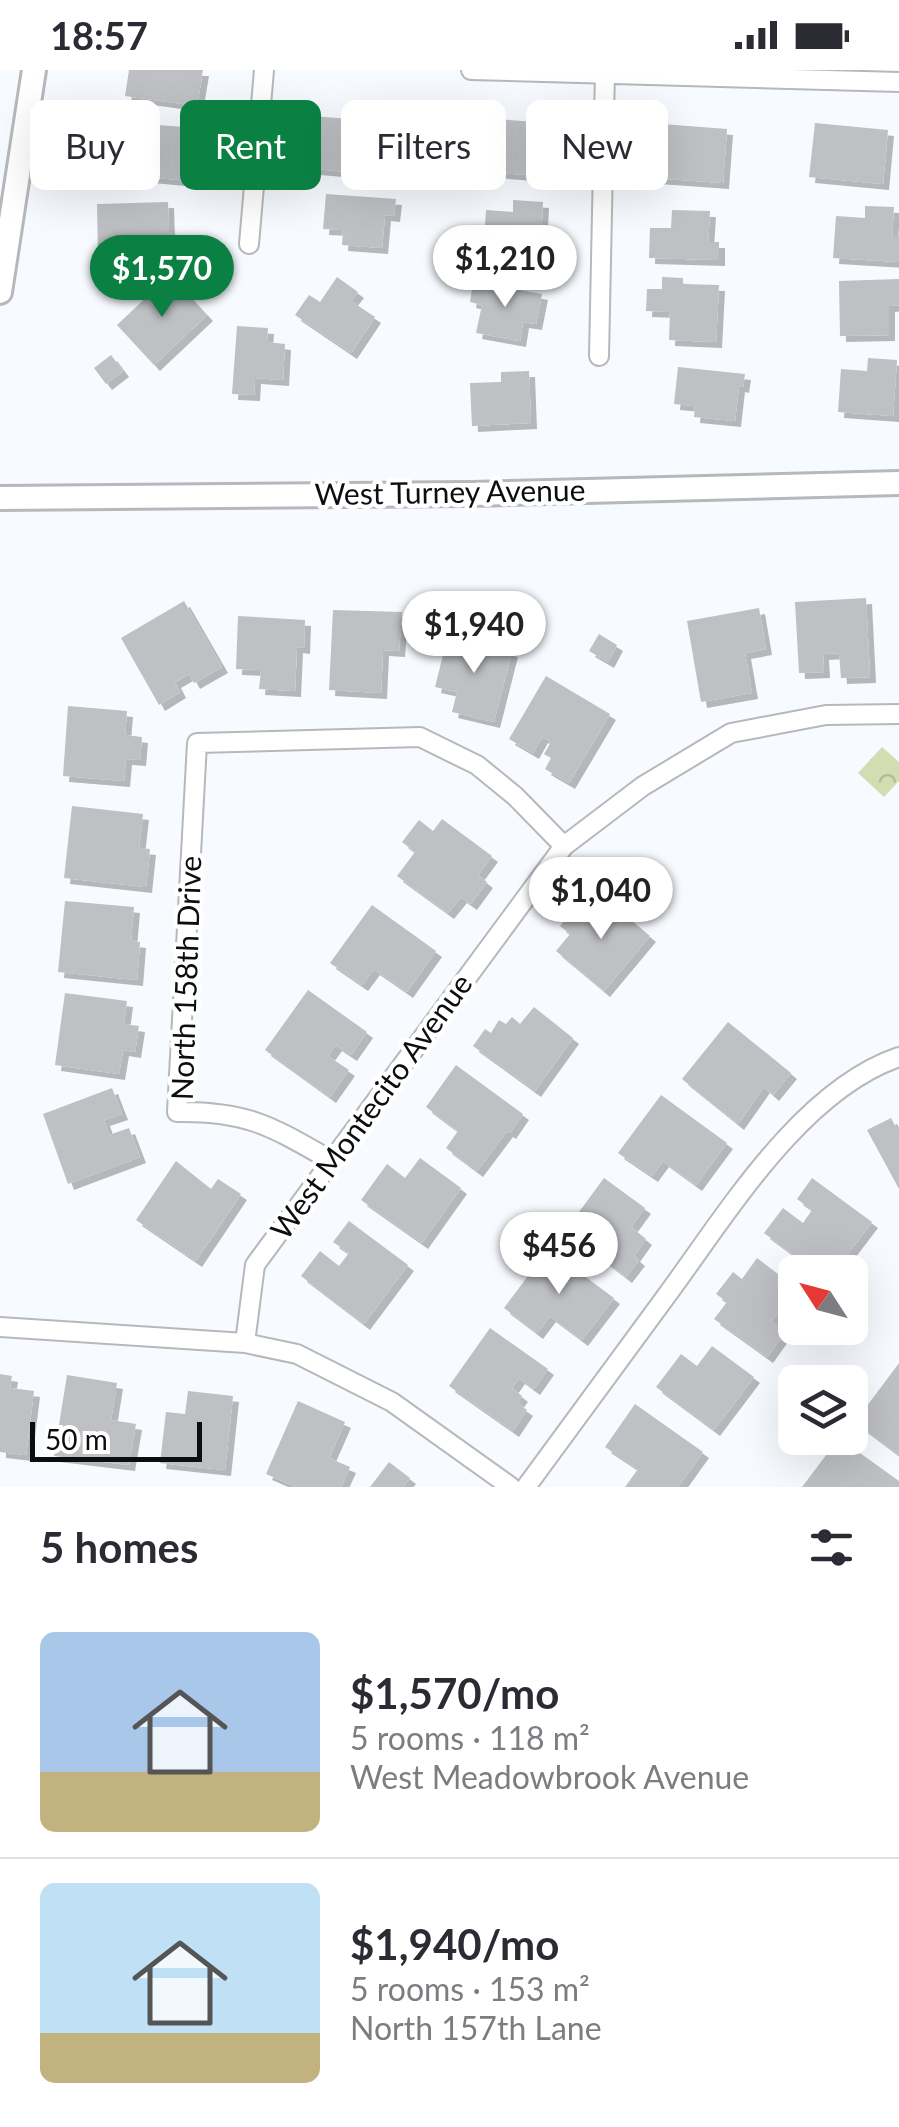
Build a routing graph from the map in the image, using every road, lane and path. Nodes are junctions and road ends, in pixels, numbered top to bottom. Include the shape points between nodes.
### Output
1 (34, 70) edge
2 (264, 70) edge
3 (470, 70) edge
4 (605, 72) edge
5 (899, 82) edge
6 (250, 244) dead end
7 (0, 292) edge
8 (600, 356) dead end
9 (899, 483) edge
10 (0, 498) edge
11 (899, 714) edge
12 (564, 846) junction
13 (899, 1057) edge
14 (332, 1161) junction
15 (0, 1327) edge
16 (245, 1343) junction
17 (511, 1487) edge
18 (526, 1487) edge

1 - 7 street
2 - 6 street
3 - 4 street
4 - 5 street
4 - 8 street
9 - 10 street, West Turney Avenue
11 - 12 street, West Montecito Avenue via 826,715 730,734
12 - 14 street, West Montecito Avenue
12 - 14 street, North 158th Drive via 477,765 420,737 196,742 178,1112 218,1112 268,1124
13 - 18 street via 878,1064 816,1108 766,1160
14 - 16 street, West Montecito Avenue via 255,1266
15 - 16 street
16 - 17 street via 297,1354 344,1375

